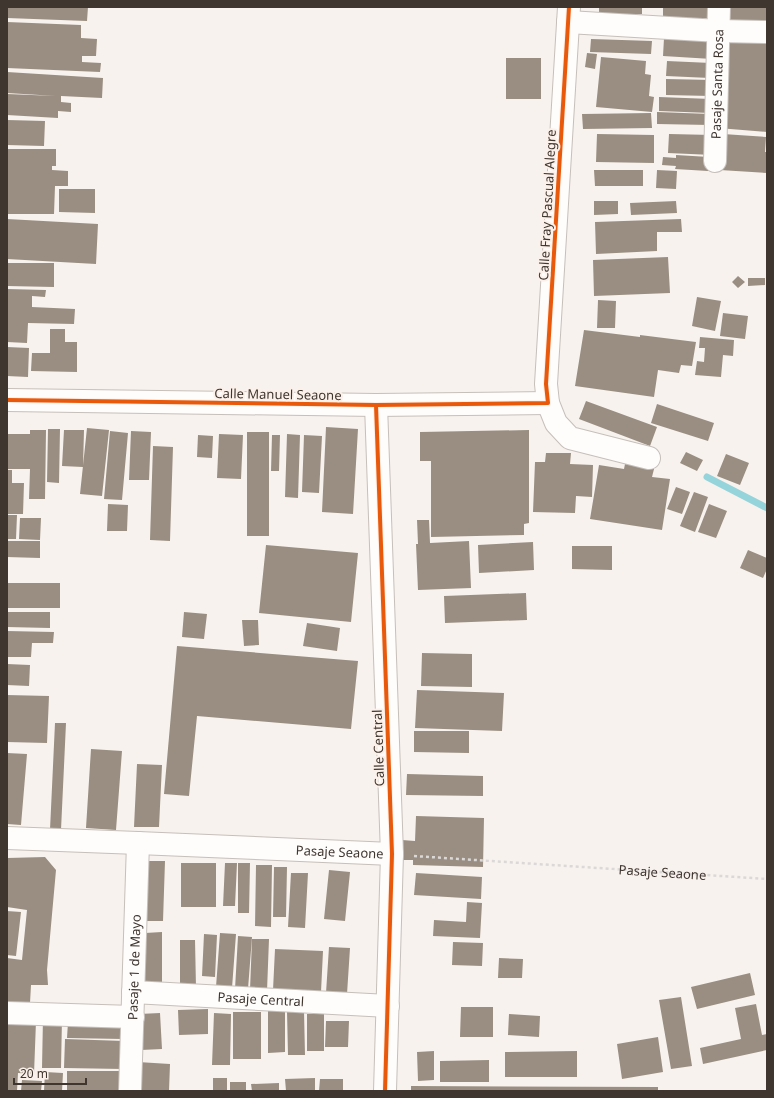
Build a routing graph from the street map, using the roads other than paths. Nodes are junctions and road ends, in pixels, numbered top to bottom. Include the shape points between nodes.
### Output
1 (719, 7) edge
2 (568, 15) edge
3 (719, 31) junction
4 (767, 32) edge
5 (715, 161) dead end
6 (7, 400) edge
7 (548, 403) junction
8 (376, 405) junction
9 (649, 458) dead end
10 (7, 838) edge
11 (138, 843) junction
12 (392, 854) junction
13 (133, 992) junction
14 (388, 1006) junction
15 (7, 1013) edge
16 (133, 1017) junction
17 (130, 1091) edge
18 (385, 1091) edge

1 - 3 street, Pasaje Santa Rosa
2 - 3 street
2 - 7 street, Calle Fray Pascual Alegre via 546,384
3 - 4 street
3 - 5 street, Pasaje Santa Rosa
6 - 8 street, Calle Manuel Seaone
7 - 8 street, Calle Manuel Seaone
7 - 9 street, Calle Fray Pascual Alegre via 556,423 570,438
8 - 12 street, Calle Central
10 - 11 street, Pasaje Seaone
11 - 12 street, Pasaje Seaone
11 - 13 street, Pasaje 1 de Mayo
12 - 14 street, Calle Central
13 - 14 street, Pasaje Central
13 - 16 street, Pasaje 1 de Mayo
14 - 18 street, Calle Central
15 - 16 street
16 - 17 street, Pasaje 1 de Mayo

